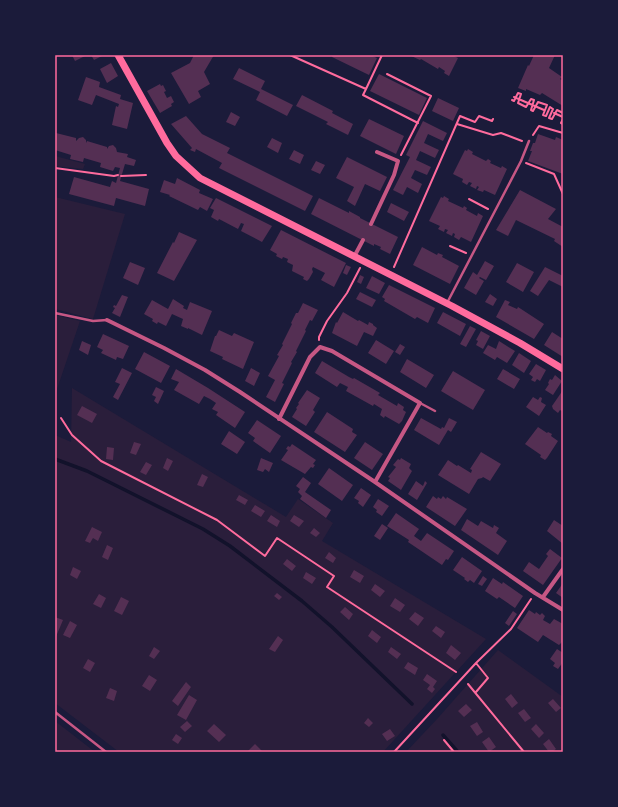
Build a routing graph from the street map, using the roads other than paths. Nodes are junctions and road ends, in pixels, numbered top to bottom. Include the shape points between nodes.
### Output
1 (118, 55) edge
2 (529, 141) road end
3 (378, 152) dead end
4 (371, 224) dead end
5 (363, 240) dead end
6 (354, 257) junction
7 (447, 304) junction
8 (55, 313) edge
9 (107, 320) joint
10 (563, 369) edge
11 (420, 403) junction
12 (435, 411) dead end
13 (279, 419) junction
14 (375, 482) junction
15 (563, 569) edge
16 (543, 597) junction
17 (563, 610) edge
18 (55, 712) edge
19 (106, 752) edge

1 - 6 main road via 176,156 200,178
2 - 7 lane
3 - 4 street via 398,161 394,176
5 - 6 street
6 - 7 main road
7 - 10 main road
8 - 9 lane via 93,322
9 - 13 street via 205,370
11 - 12 lane
11 - 13 street via 332,351 320,348 310,357
11 - 14 street
13 - 14 street
14 - 16 street
15 - 16 street
16 - 17 street
18 - 19 lane

